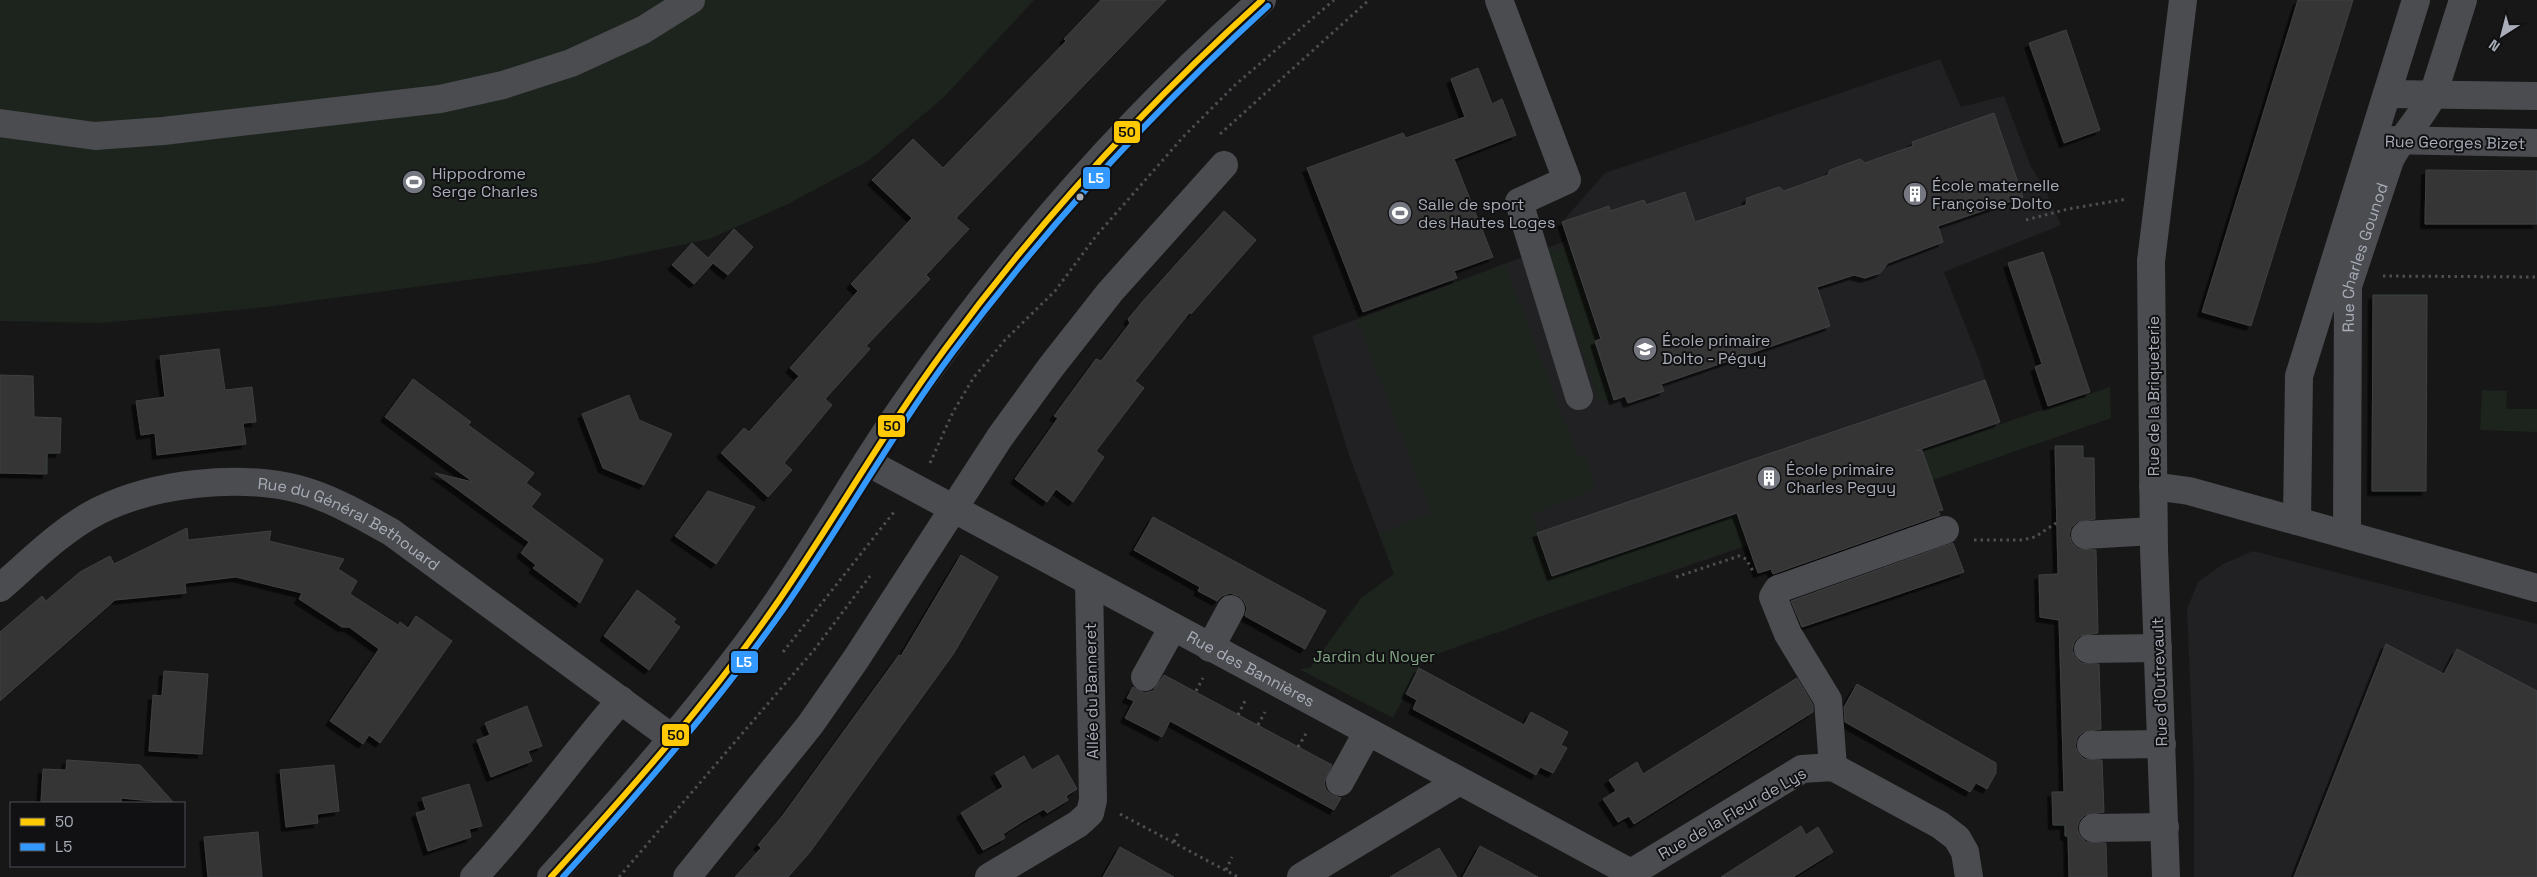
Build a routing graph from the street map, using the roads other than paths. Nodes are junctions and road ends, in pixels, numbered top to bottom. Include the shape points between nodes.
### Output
1 (691, 0) edge
2 (1262, 0) edge
3 (1500, 0) edge
4 (2183, 0) edge
5 (2416, 0) edge
6 (2463, 0) edge
7 (2387, 94) junction
8 (2433, 95) junction
9 (2537, 96) edge
10 (0, 123) edge
11 (2400, 140) junction
12 (2372, 141) junction
13 (2537, 143) edge
14 (1224, 165) dead end
15 (1579, 396) dead end
16 (867, 462) junction
17 (2153, 486) junction
18 (953, 509) junction
19 (2297, 521) junction
20 (1945, 530) road end
21 (2347, 535) junction
22 (2154, 540) junction
23 (2085, 544) dead end
24 (1088, 582) junction
25 (0, 588) edge
26 (2537, 588) edge
27 (1231, 609) dead end
28 (1173, 627) junction
29 (2126, 632) dead end
30 (1210, 648) junction
31 (2158, 648) junction
32 (1145, 677) dead end
33 (621, 700) junction
34 (1367, 733) junction
35 (2162, 735) junction
36 (2090, 737) dead end
37 (672, 738) junction
38 (1833, 767) junction
39 (1340, 782) dead end
40 (1458, 782) junction
41 (2165, 834) junction
42 (2100, 835) dead end
43 (1631, 875) edge
44 (474, 877) edge
45 (551, 877) edge
46 (687, 877) edge
47 (989, 877) edge
48 (1301, 877) edge
49 (1969, 877) edge
50 (2166, 877) edge

1 - 10 street via 643,30 571,63 503,85 440,99 95,136
2 - 16 street via 1149,105 1039,229 962,325
3 - 15 street via 1567,180 1519,202
4 - 17 street, Rue de la Briqueterie via 2151,261
5 - 7 street, Rue Charles Gounod
6 - 8 street, Rue Charles Gounod
7 - 8 street
7 - 12 street, Rue Charles Gounod
8 - 9 street
8 - 11 street, Rue Charles Gounod via 2427,108
11 - 12 street, Rue Georges Bizet
11 - 13 street, Rue Georges Bizet
11 - 21 street, Rue Charles Gounod via 2390,160 2352,276 2347,302
12 - 19 street, Rue Charles Gounod via 2299,376
14 - 18 street via 1110,292 1050,367
16 - 18 street, Rue des Bannières
16 - 37 street via 797,575
17 - 19 street, Rue de la Briqueterie via 2189,491
17 - 22 street, Rue d'Outrevault
18 - 24 street, Rue des Bannières
18 - 46 street via 810,724
19 - 21 street, Rue de la Briqueterie
20 - 38 street via 1778,589 1773,597 1788,634 1828,700
21 - 26 street, Rue de la Briqueterie
22 - 23 street
22 - 31 street, Rue d'Outrevault
24 - 28 street, Rue des Bannières
24 - 47 street, Allée du Banneret via 1093,800 1090,813 1078,824
25 - 33 street, Rue du Général Bethouard via 63,533 99,511 147,493 206,483 255,483 299,489 342,505 391,532
27 - 30 street
28 - 30 street, Rue des Bannières
28 - 32 street
29 - 31 street via 2088,641
30 - 34 street, Rue des Bannières
31 - 35 street, Rue d'Outrevault
33 - 37 street, Rue du Général Bethouard
33 - 44 street via 506,843
34 - 39 street
34 - 40 street, Rue des Bannières
35 - 36 street
35 - 41 street, Rue d'Outrevault
37 - 45 street
38 - 43 street, Rue de la Fleur de Lys via 1802,769
38 - 49 street via 1940,825 1957,838 1965,852
40 - 43 street, Rue des Bannières
40 - 48 street
41 - 42 street
41 - 50 street, Rue d'Outrevault

